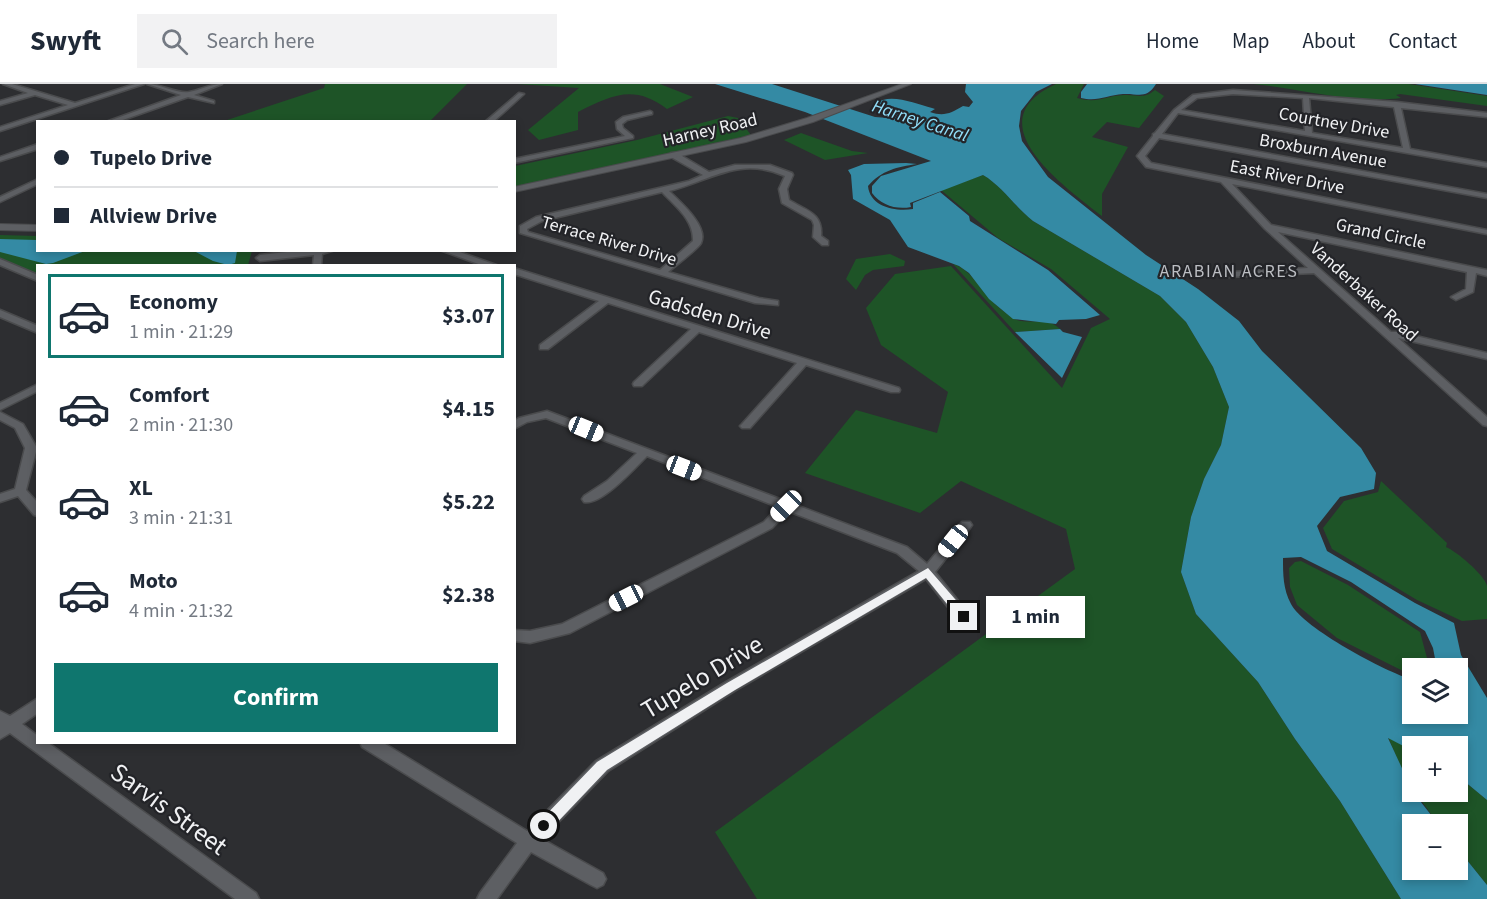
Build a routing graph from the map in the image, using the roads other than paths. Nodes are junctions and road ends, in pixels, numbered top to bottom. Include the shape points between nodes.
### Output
1 (6, 84) edge
2 (141, 84) edge
3 (150, 84) edge
4 (219, 84) edge
5 (908, 84) edge
6 (34, 93) junction
7 (188, 94) junction
8 (521, 94) dead end
9 (1306, 96) junction
10 (212, 102) dead end
11 (0, 103) edge
12 (1397, 104) junction
13 (74, 105) junction
14 (1176, 111) junction
15 (650, 113) dead end
16 (1487, 115) edge
17 (122, 120) edge
18 (490, 120) edge
19 (0, 129) edge
20 (1309, 134) junction
21 (1155, 135) junction
22 (36, 147) edge
23 (1407, 152) junction
24 (674, 155) junction
25 (0, 159) edge
26 (516, 161) edge
27 (1487, 165) edge
28 (709, 175) junction
29 (1224, 180) junction
30 (36, 182) edge
31 (516, 190) edge
32 (664, 190) junction
33 (1487, 196) edge
34 (1, 199) edge
35 (0, 227) edge
36 (1268, 227) junction
37 (36, 228) edge
38 (1487, 232) edge
39 (825, 243) dead end
40 (318, 252) edge
41 (450, 252) edge
42 (258, 258) edge
43 (0, 262) edge
44 (489, 264) edge
45 (1315, 270) junction
46 (1472, 270) junction
47 (662, 273) junction
48 (1487, 273) edge
49 (517, 274) edge
50 (1231, 275) dead end
51 (36, 277) edge
52 (1456, 297) dead end
53 (606, 300) junction
54 (774, 303) dead end
55 (0, 313) edge
56 (698, 328) junction
57 (36, 329) edge
58 (1388, 335) junction
59 (544, 347) dead end
60 (1487, 356) edge
61 (803, 362) junction
62 (638, 384) dead end
63 (36, 388) edge
64 (895, 390) dead end
65 (0, 407) edge
66 (0, 415) edge
67 (519, 423) edge
68 (1487, 423) edge
69 (746, 426) dead end
70 (644, 453) junction
71 (20, 491) junction
72 (0, 498) edge
73 (588, 499) dead end
74 (786, 506) junction
75 (36, 510) edge
76 (966, 525) dead end
77 (928, 572) junction
78 (964, 617) dead end
79 (516, 635) edge
80 (36, 705) edge
81 (3, 725) edge
82 (371, 744) edge
83 (529, 841) junction
84 (597, 879) dead end
85 (250, 899) edge
86 (486, 899) edge

1 - 6 street
2 - 13 street
3 - 7 street
4 - 7 street
5 - 24 street, Harney Road via 810,120
6 - 11 street
6 - 13 street
7 - 10 street
7 - 17 street
8 - 18 street
9 - 12 street, East River Drive
9 - 14 street, East River Drive via 1233,92 1195,96
9 - 20 street
12 - 16 street, East River Drive
12 - 23 street
13 - 19 street
14 - 20 street, Courtney Drive
14 - 21 street, East River Drive
15 - 26 street via 618,123 631,137
20 - 23 street, Courtney Drive
21 - 29 street, East River Drive via 1141,156 1149,165
21 - 33 street, Broxburn Avenue
22 - 25 street
23 - 27 street, Courtney Drive
24 - 28 street
24 - 31 street, Harney Road
28 - 32 street, Terrace River Drive
28 - 39 street, Terrace River Drive via 744,165 782,170 789,175 783,189 785,201 815,219 816,237
29 - 36 street, Vanderbaker Road
29 - 38 street, East River Drive
30 - 34 street
32 - 47 street via 699,232 697,243
32 - 47 street, Terrace River Drive via 539,219 523,228 524,233
35 - 37 street
36 - 45 street, Vanderbaker Road
36 - 46 street, Grand Circle
40 - 42 street
41 - 44 street
43 - 51 street
45 - 50 street
45 - 58 street, Vanderbaker Road
46 - 48 street, Grand Circle
46 - 52 street via 1470,291
47 - 54 street, Terrace River Drive
49 - 53 street, Gadsden Drive
53 - 56 street, Gadsden Drive
53 - 59 street
55 - 57 street
56 - 61 street, Gadsden Drive
56 - 62 street
58 - 60 street
58 - 68 street, Vanderbaker Road
61 - 64 street, Gadsden Drive
61 - 69 street
63 - 65 street
66 - 71 street via 19,426 31,448
67 - 70 street via 547,414
70 - 73 street
70 - 74 street
71 - 72 street
71 - 75 street
74 - 77 street via 902,550
74 - 79 street via 768,525 565,629 530,637
76 - 77 street, Tupelo Drive
77 - 78 street
77 - 83 street, Tupelo Drive via 602,766
80 - 81 street
81 - 85 street, Sarvis Street
82 - 83 street
83 - 84 street
83 - 86 street, Tupelo Drive

